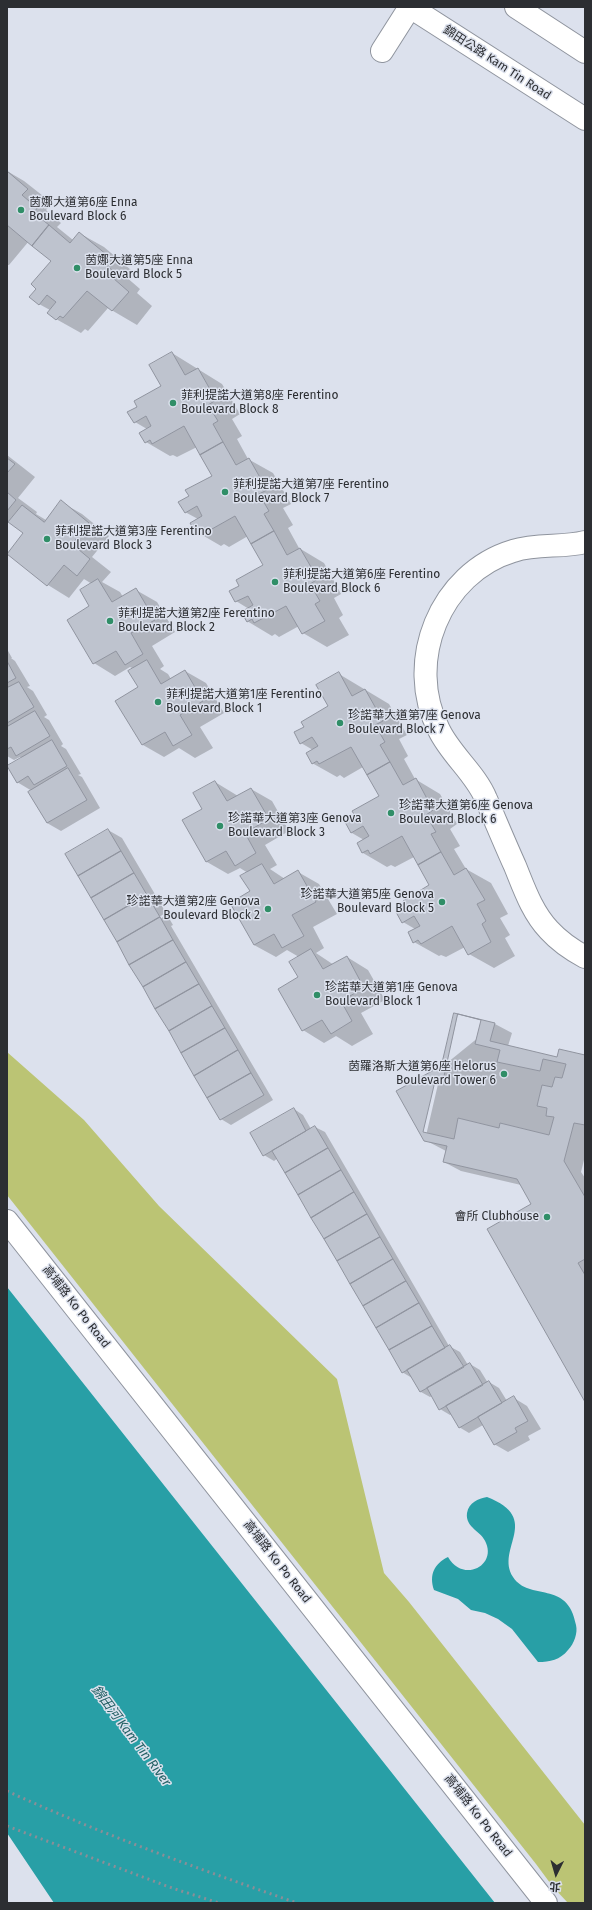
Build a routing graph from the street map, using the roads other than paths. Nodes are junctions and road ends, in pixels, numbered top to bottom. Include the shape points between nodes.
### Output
1 (410, 7) edge
2 (516, 7) edge
3 (382, 51) dead end
4 (585, 52) edge
5 (585, 119) edge
6 (585, 542) edge
7 (585, 957) edge
8 (7, 1220) edge
9 (546, 1903) edge

1 - 3 street
1 - 5 street, 錦田公路 Kam Tin Road
2 - 4 street
6 - 7 street via 514,550 477,568 461,582 437,617 426,661 430,707 438,729 450,750 483,791 526,894 548,929 561,942
8 - 9 street, 高埔路 Ko Po Road

